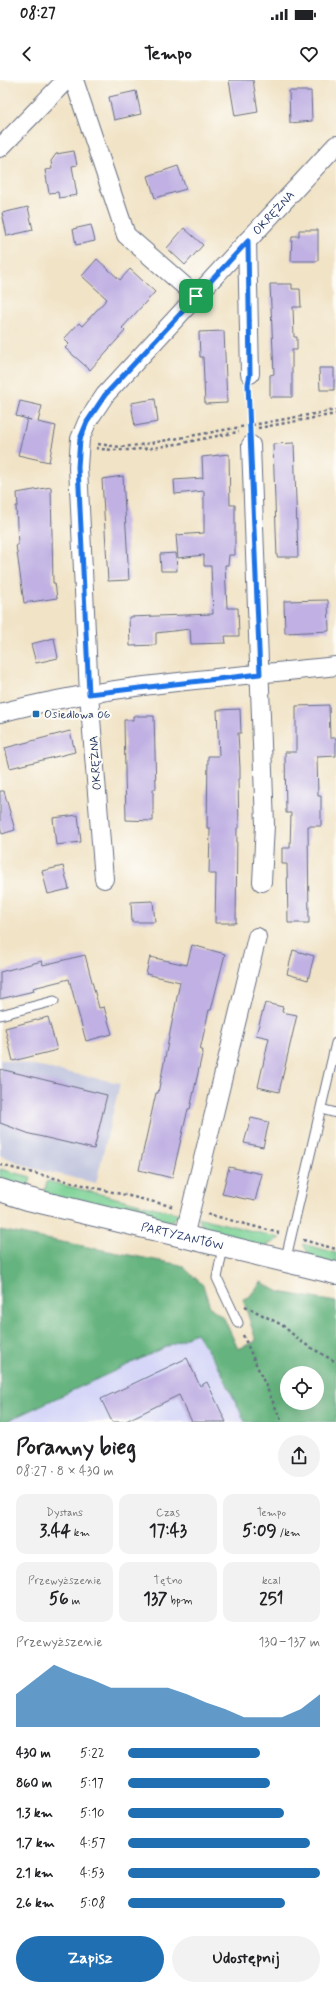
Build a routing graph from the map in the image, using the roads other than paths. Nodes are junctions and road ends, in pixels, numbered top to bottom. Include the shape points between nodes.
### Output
1 (66, 80) edge
2 (74, 80) edge
3 (3, 139) edge
4 (336, 145) edge
5 (248, 241) junction
6 (196, 296) junction
7 (250, 374) road end
8 (251, 437) road end
9 (336, 666) edge
10 (260, 674) junction
11 (89, 694) junction
12 (0, 713) edge
13 (104, 879) dead end
14 (262, 882) dead end
15 (257, 937) dead end
16 (54, 1001) dead end
17 (0, 1015) edge
18 (336, 1043) edge
19 (320, 1109) junction
20 (336, 1113) edge
21 (0, 1190) edge
22 (0, 1194) edge
23 (28, 1199) junction
24 (184, 1237) junction
25 (223, 1247) junction
26 (285, 1262) junction
27 (336, 1273) edge
28 (238, 1323) dead end

1 - 3 street
2 - 6 street via 126,235
4 - 5 street, OKRĘŻNA
5 - 6 street, OKRĘŻNA
5 - 7 street
6 - 11 street, OKRĘŻNA via 105,395 87,422 86,443 78,481
8 - 10 street
9 - 10 street
10 - 11 street
10 - 14 street via 265,825
11 - 12 street
11 - 13 street, OKRĘŻNA
15 - 24 street
16 - 17 lane
18 - 19 lane
19 - 20 lane
19 - 26 lane
21 - 23 street, PARTYZANTÓW
22 - 23 street, PARTYZANTÓW
23 - 24 street, PARTYZANTÓW
24 - 25 street, PARTYZANTÓW
25 - 26 street, PARTYZANTÓW
25 - 28 lane via 218,1278
26 - 27 street, PARTYZANTÓW

